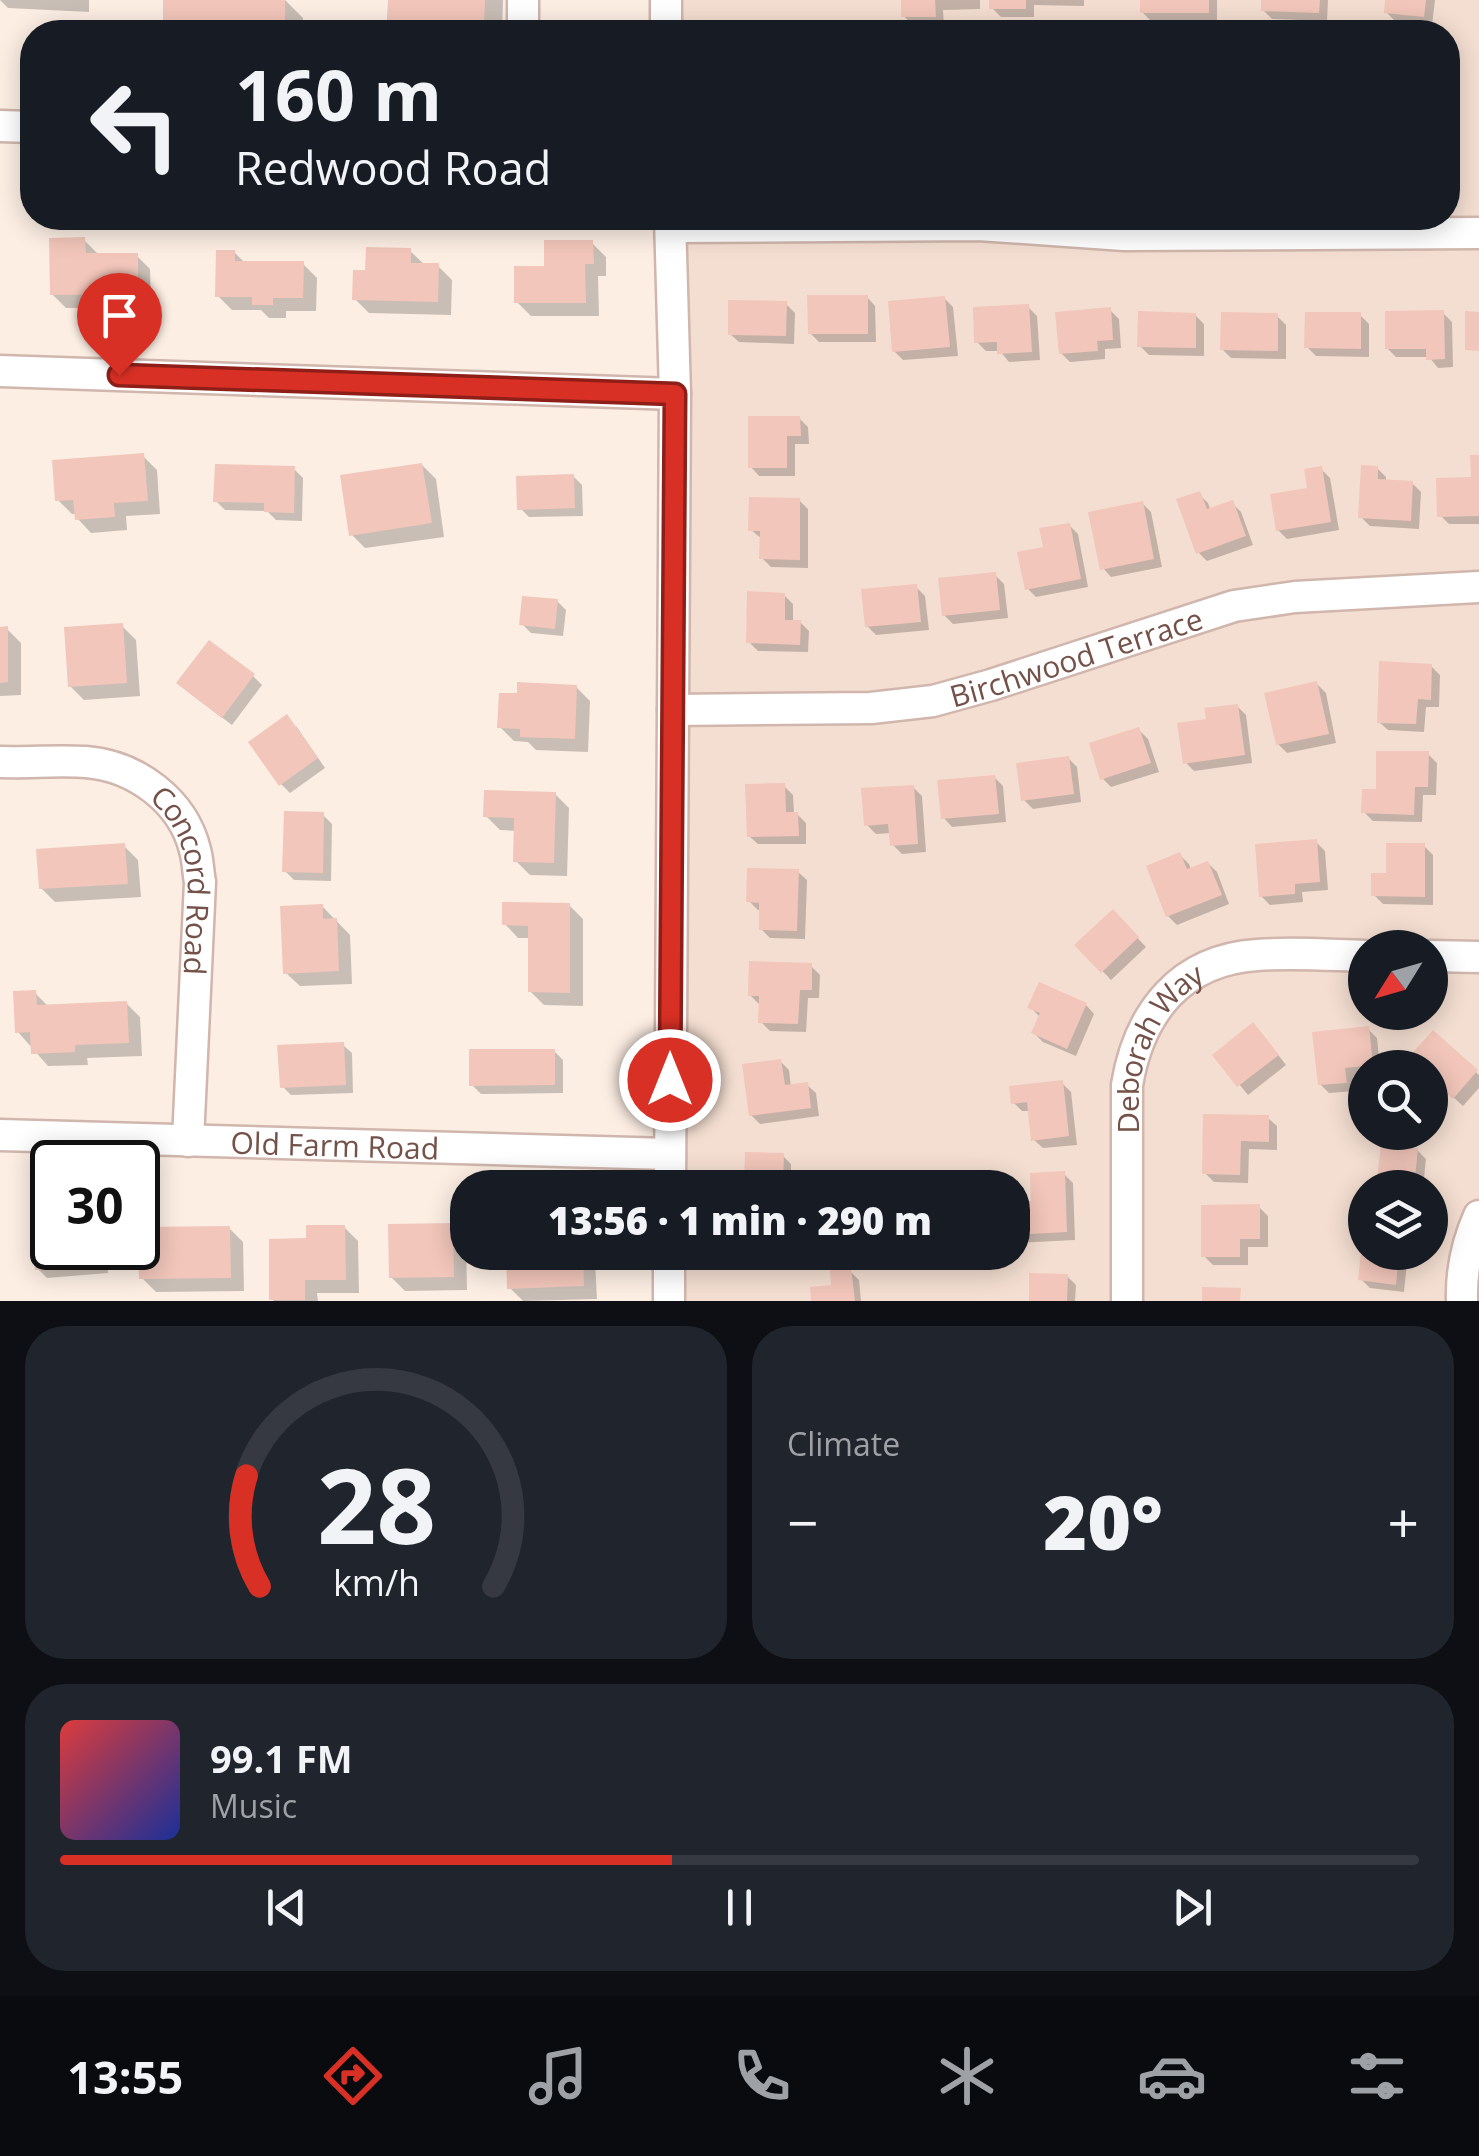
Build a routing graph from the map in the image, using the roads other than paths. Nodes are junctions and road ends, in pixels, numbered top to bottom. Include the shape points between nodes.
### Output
1 (671, 230) edge
2 (1052, 230) edge
3 (1479, 233) edge
4 (0, 371) edge
5 (675, 394) junction
6 (1479, 587) edge
7 (673, 710) junction
8 (0, 762) edge
9 (1348, 956) edge
10 (1448, 956) edge
11 (1479, 956) edge
12 (0, 1135) edge
13 (188, 1140) junction
14 (670, 1154) junction
15 (670, 1170) edge
16 (1479, 1216) edge
17 (670, 1270) edge
18 (669, 1301) edge
19 (1126, 1301) edge
20 (1462, 1301) edge

1 - 5 street
2 - 3 street
4 - 5 street
5 - 7 street
6 - 7 street, Birchwood Terrace via 1234,606 934,702
7 - 14 street
8 - 13 street, Concord Road via 110,766 155,788 186,827 200,882
9 - 19 street, Deborah Way via 1229,959 1178,985 1157,1005 1136,1043 1127,1085
10 - 11 street
12 - 13 street, Old Farm Road
13 - 14 street, Old Farm Road
14 - 15 street
16 - 20 street
17 - 18 street

